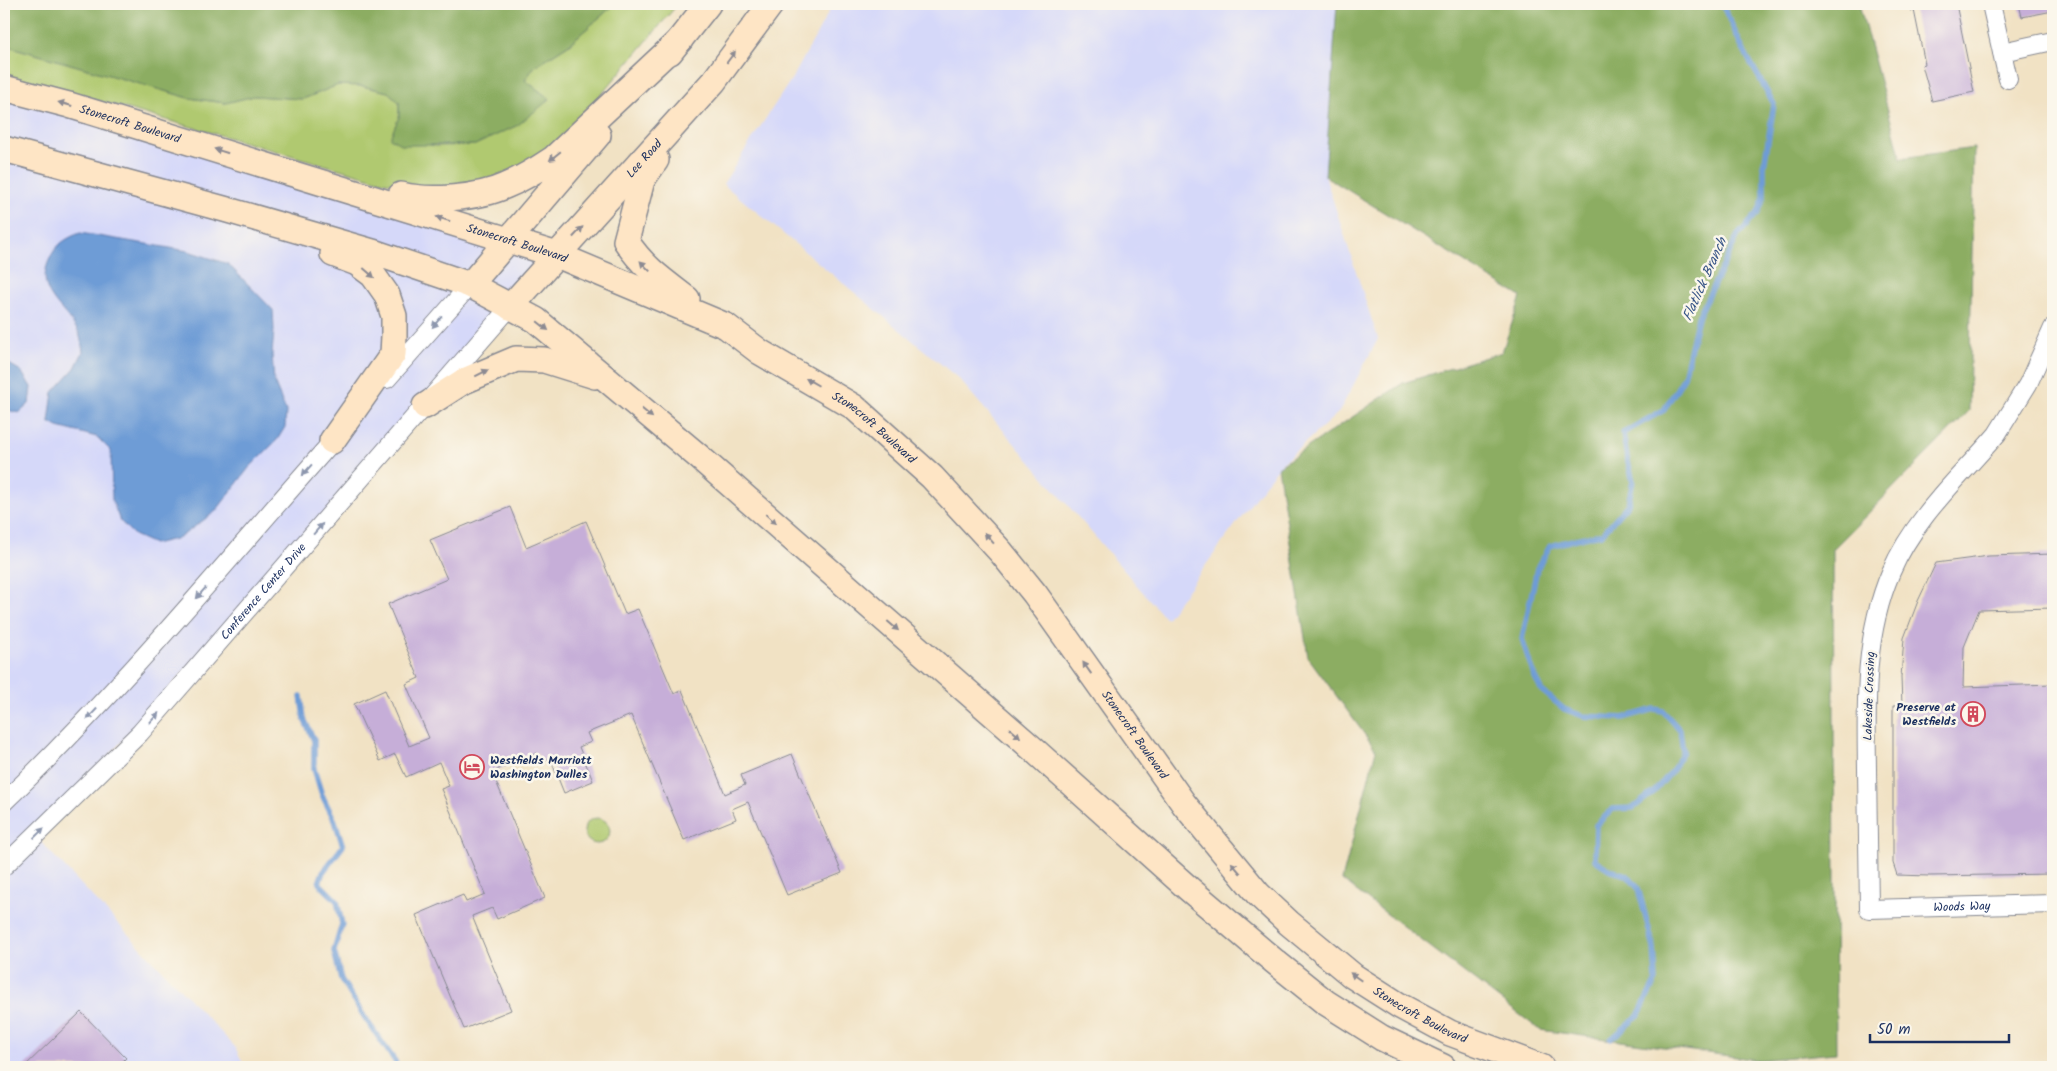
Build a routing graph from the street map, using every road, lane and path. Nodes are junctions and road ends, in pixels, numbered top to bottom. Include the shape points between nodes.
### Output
1 (708, 4) edge
2 (771, 4) edge
3 (1991, 4) edge
4 (680, 40) junction
5 (2053, 41) edge
6 (2002, 52) junction
7 (2008, 79) dead end
8 (714, 81) junction
9 (4, 88) edge
10 (4, 149) edge
11 (257, 162) junction
12 (61, 165) junction
13 (510, 239) junction
14 (557, 254) junction
15 (470, 285) junction
16 (510, 307) junction
17 (726, 326) junction
18 (2053, 332) edge
19 (610, 381) junction
20 (425, 406) junction
21 (332, 441) junction
22 (4, 802) edge
23 (4, 866) edge
24 (2053, 904) edge
25 (1868, 909) joint
26 (1443, 1067) edge
27 (1541, 1067) edge

1 - 4 main road
8 -> 2 main road, Lee Road
3 - 6 street
4 -> 11 main road via 553,159 504,187 452,197 412,198
4 - 13 main road
5 - 6 street
6 - 7 street
14 -> 8 main road, Lee Road
17 -> 8 main road via 650,272 626,241 642,180
11 -> 9 main road, Stonecroft Boulevard
10 - 12 main road
13 -> 11 main road, Stonecroft Boulevard
12 - 15 main road via 376,253
12 -> 21 main road via 133,197 326,252 357,263 373,275 394,316 393,354
13 - 14 main road, Stonecroft Boulevard
13 - 15 main road
14 - 16 main road, Lee Road
14 - 17 main road, Stonecroft Boulevard
15 - 16 main road
15 -> 21 street
16 -> 19 main road via 536,320
16 - 20 street, Conference Center Drive
27 -> 17 main road, Stonecroft Boulevard via 1450,1032 1400,1006 1353,976 1289,923 1258,894 1184,804 1035,594 932,476 854,407 760,352
18 - 25 street, Lakeside Crossing via 2028,384 1997,434 1908,540 1891,571 1880,604 1866,692
20 -> 19 main road via 464,381 516,359 544,360
19 -> 26 main road via 1274,961 1334,1007 1382,1038
23 -> 20 street, Conference Center Drive via 140,733
21 -> 22 street via 152,649
24 - 25 street, Woods Way

